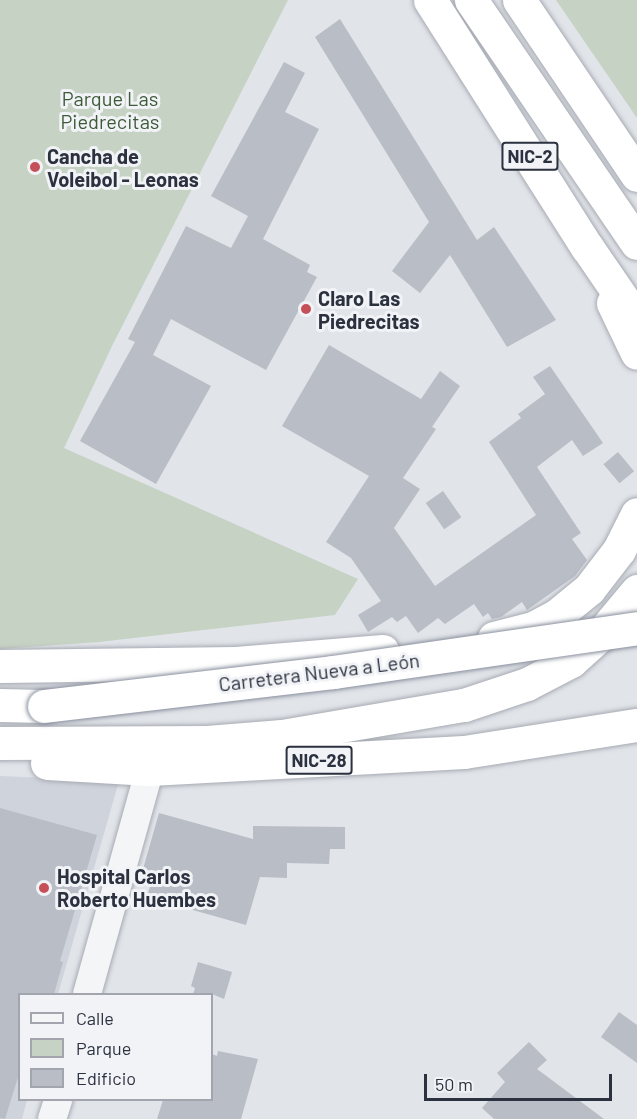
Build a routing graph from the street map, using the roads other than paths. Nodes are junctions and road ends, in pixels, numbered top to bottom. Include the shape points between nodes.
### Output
1 (430, 0) edge
2 (519, 0) edge
3 (474, 4) edge
4 (637, 175) edge
5 (637, 243) edge
6 (586, 247) junction
7 (637, 320) edge
8 (637, 352) edge
9 (637, 513) edge
10 (637, 591) edge
11 (637, 628) edge
12 (0, 666) edge
13 (0, 705) edge
14 (637, 725) edge
15 (0, 743) edge
16 (0, 760) edge
17 (150, 769) junction
18 (87, 993) edge
19 (58, 1101) edge
20 (52, 1119) edge

1 - 6 highway, NIC-2
2 - 4 highway
3 - 5 highway
6 - 7 highway, NIC-2
6 - 8 highway
9 - 12 highway via 619,550 588,590 556,616 504,637 237,663
10 - 15 highway via 601,634 571,661 527,684 464,705 282,736 207,742
11 - 13 highway, Carretera Nueva a León, bridge via 333,672 44,706
14 - 17 highway, NIC-28 via 464,752
16 - 17 highway, NIC-28
17 - 18 street
19 - 20 street

